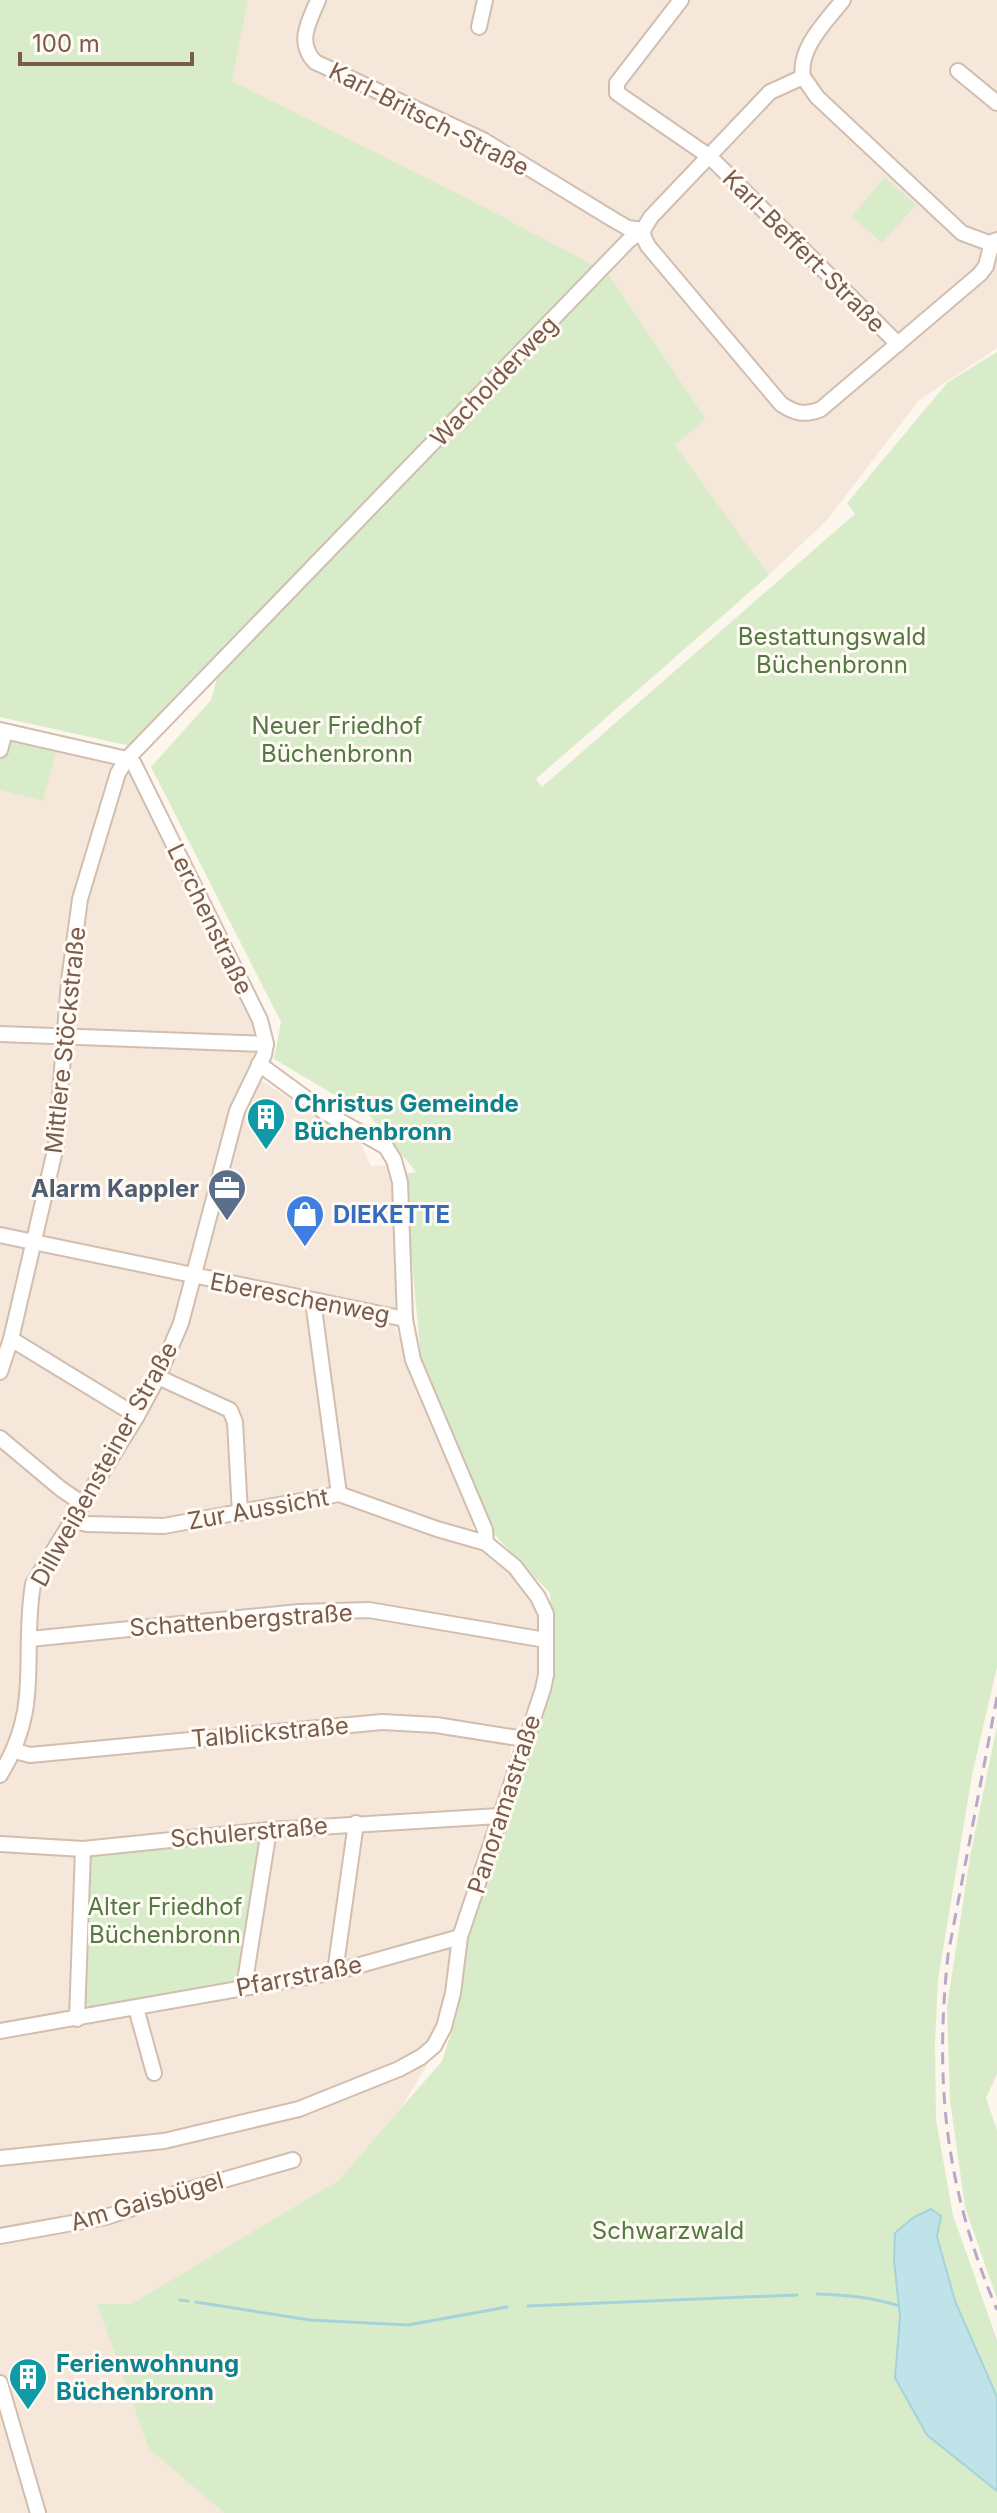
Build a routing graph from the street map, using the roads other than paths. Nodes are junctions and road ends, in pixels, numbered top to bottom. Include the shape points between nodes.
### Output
1 (318, 0) edge
2 (485, 0) edge
3 (681, 0) edge
4 (843, 0) edge
5 (479, 27) dead end
6 (958, 71) dead end
7 (803, 77) junction
8 (997, 103) edge
9 (710, 157) junction
10 (643, 230) junction
11 (995, 242) edge
12 (898, 344) junction
13 (2, 731) edge
14 (0, 750) edge
15 (127, 759) junction
16 (0, 1034) edge
17 (65, 1036) junction
18 (266, 1044) junction
19 (259, 1064) junction
20 (0, 1235) edge
21 (34, 1242) junction
22 (194, 1276) junction
23 (313, 1301) junction
24 (405, 1319) junction
25 (11, 1339) junction
26 (0, 1372) edge
27 (158, 1377) junction
28 (137, 1416) junction
29 (0, 1438) edge
30 (339, 1494) junction
31 (83, 1504) junction
32 (240, 1513) junction
33 (72, 1520) junction
34 (486, 1543) junction
35 (30, 1639) junction
36 (546, 1640) junction
37 (524, 1739) junction
38 (15, 1751) junction
39 (0, 1775) edge
40 (499, 1816) junction
41 (356, 1823) junction
42 (269, 1830) junction
43 (0, 1844) edge
44 (83, 1849) junction
45 (460, 1937) junction
46 (335, 1972) junction
47 (244, 1987) junction
48 (136, 2008) junction
49 (77, 2019) junction
50 (0, 2031) edge
51 (154, 2073) dead end
52 (0, 2158) edge
53 (293, 2160) dead end
54 (0, 2236) edge
55 (0, 2383) edge
56 (38, 2513) edge

1 - 10 street, Karl-Britsch-Straße via 304,39 315,62 483,140 628,228
2 - 5 street
3 - 9 street, Karl-Beffert-Straße via 617,83 617,93
4 - 7 street via 807,48
6 - 8 street
7 - 9 street, Wacholderweg via 770,92
7 - 11 street via 817,97 962,233
9 - 10 street, Wacholderweg
9 - 12 street, Karl-Beffert-Straße
10 - 12 street via 658,257 791,411 821,409
10 - 15 street, Wacholderweg
11 - 12 street via 980,274
13 - 14 street
13 - 15 street
15 - 17 street, Mittlere Stöckstraße via 118,773 80,899
15 - 18 street, Lerchenstraße via 138,771 260,1020
16 - 17 street
17 - 18 street
17 - 21 street, Mittlere Stöckstraße via 56,1146
18 - 19 street
19 - 22 street, Dillweißensteiner Straße via 237,1111
19 - 24 street via 326,1113 386,1147 400,1182
20 - 21 street, Ebereschenweg
21 - 22 street, Ebereschenweg
21 - 25 street, Mittlere Stöckstraße
22 - 23 street, Ebereschenweg
22 - 27 street, Dillweißensteiner Straße
23 - 24 street, Ebereschenweg
23 - 30 street
24 - 34 street via 413,1360
25 - 26 street, Mittlere Stöckstraße
25 - 28 street
27 - 28 street, Dillweißensteiner Straße
27 - 32 street via 230,1410
28 - 31 street, Dillweißensteiner Straße
29 - 31 street
30 - 32 street, Zur Aussicht
30 - 34 street, Zur Aussicht
31 - 33 street, Dillweißensteiner Straße
32 - 33 street, Zur Aussicht via 164,1526
33 - 35 street, Dillweißensteiner Straße via 33,1584
34 - 36 street, Panoramastraße via 515,1567 538,1597 546,1614
35 - 36 street, Schattenbergstraße via 284,1613 369,1610
35 - 38 street, Dillweißensteiner Straße via 30,1686
36 - 37 street, Panoramastraße via 546,1675
37 - 38 street, Talblickstraße via 382,1722 30,1755
37 - 40 street, Panoramastraße
38 - 39 street, Dillweißensteiner Straße
40 - 41 street, Schulerstraße
40 - 45 street, Panoramastraße
41 - 42 street, Schulerstraße
41 - 46 street
42 - 44 street, Schulerstraße
42 - 47 street
43 - 44 street, Schulerstraße
44 - 49 street
45 - 46 street, Pfarrstraße
45 - 52 street, Panoramastraße via 444,2027 434,2046 399,2069 299,2109 164,2141
46 - 47 street, Pfarrstraße
47 - 48 street, Pfarrstraße
48 - 49 street, Pfarrstraße
48 - 51 street
49 - 50 street, Pfarrstraße
53 - 54 street, Am Gaisbügel via 106,2217
55 - 56 street

